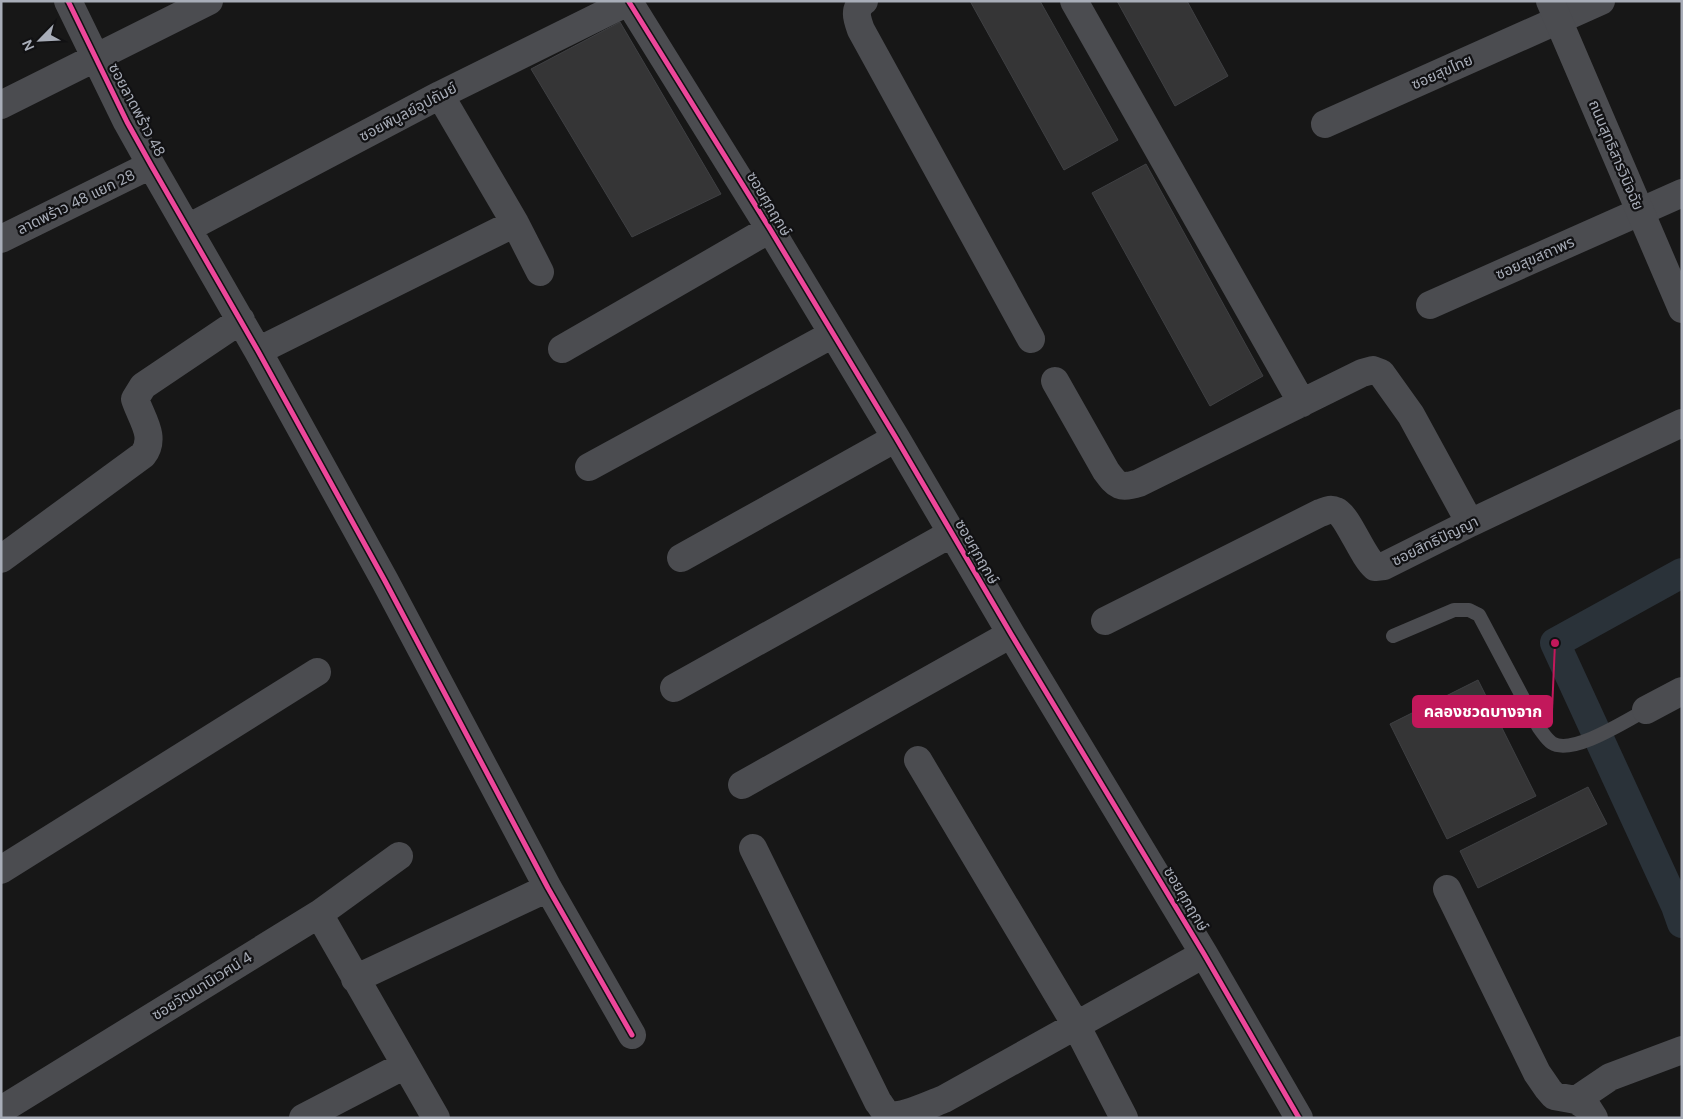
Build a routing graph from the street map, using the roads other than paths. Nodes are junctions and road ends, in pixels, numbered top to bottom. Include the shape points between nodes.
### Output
1 (68, 1) edge
2 (209, 1) edge
3 (864, 1) edge
4 (1074, 1) edge
5 (1601, 1) edge
6 (630, 2) edge
7 (600, 7) edge
8 (1554, 11) edge
9 (95, 57) junction
10 (440, 95) junction
11 (1, 105) edge
12 (1326, 124) dead end
13 (151, 165) junction
14 (1682, 193) edge
15 (1640, 212) junction
16 (515, 223) junction
17 (188, 228) junction
18 (770, 229) junction
19 (1, 239) edge
20 (540, 272) dead end
21 (1430, 304) dead end
22 (1682, 309) edge
23 (241, 320) junction
24 (833, 334) junction
25 (1031, 339) dead end
26 (562, 350) dead end
27 (258, 351) junction
28 (1055, 381) dead end
29 (1302, 403) junction
30 (1682, 423) edge
31 (896, 438) junction
32 (589, 467) dead end
33 (1470, 523) junction
34 (952, 534) junction
35 (681, 558) dead end
36 (1, 559) edge
37 (1105, 622) dead end
38 (1011, 634) junction
39 (1393, 636) dead end
40 (317, 672) dead end
41 (674, 688) dead end
42 (1682, 691) edge
43 (1646, 710) joint
44 (918, 760) dead end
45 (742, 785) dead end
46 (753, 848) dead end
47 (399, 856) dead end
48 (1, 870) edge
49 (548, 888) junction
50 (1447, 889) dead end
51 (319, 914) junction
52 (1204, 954) junction
53 (355, 978) junction
54 (1076, 1026) junction
55 (632, 1035) dead end
56 (1682, 1050) edge
57 (405, 1065) junction
58 (948, 1108) edge
59 (1585, 1109) edge
60 (1, 1110) edge
61 (304, 1118) edge
62 (436, 1118) edge
63 (1124, 1118) edge
64 (1299, 1118) edge

1 - 9 street, ซอยลาดพร้าว 48
2 - 9 street
3 - 25 street via 856,12 861,30
4 - 29 street
5 - 8 street, ซอยสุขไทย
6 - 7 street, ซอยพิบูลย์อุปถัมย์
6 - 18 street, ซอยศุภฤกษ์
7 - 10 street, ซอยพิบูลย์อุปถัมย์
8 - 12 street, ซอยสุขไทย
8 - 15 street, ถนนสุทธิสารวินิจฉัย
9 - 11 street
9 - 13 street, ซอยลาดพร้าว 48
10 - 16 street
10 - 17 street, ซอยพิบูลย์อุปถัมย์
13 - 17 street, ซอยลาดพร้าว 48
13 - 19 street, ลาดพร้าว 48 แยก 28
14 - 15 street, ซอยสุขสถาพร
15 - 21 street, ซอยสุขสถาพร
15 - 22 street, ถนนสุทธิสารวินิจฉัย
16 - 20 street
16 - 27 street
17 - 23 street, ซอยลาดพร้าว 48
18 - 24 street, ซอยศุภฤกษ์
18 - 26 street
23 - 27 street, ซอยลาดพร้าว 48
23 - 36 street via 143,386 137,394 135,399 149,436 147,449 142,455
24 - 31 street, ซอยศุภฤกษ์
24 - 32 street
27 - 49 street, ซอยลาดพร้าว 48
28 - 29 street via 1106,471 1116,484 1127,487
29 - 33 street via 1362,373 1373,370 1381,373 1411,415
30 - 33 street, ซอยสิทธิปัญญา
31 - 34 street, ซอยศุภฤกษ์
31 - 35 street
33 - 37 street, ซอยสิทธิปัญญา via 1375,568 1368,562 1344,518 1338,511 1330,509
34 - 38 street, ซอยศุภฤกษ์
34 - 41 street
38 - 45 street
38 - 52 street, ซอยศุภฤกษ์
39 - 43 lane via 1454,610 1469,610 1479,615 1539,728 1552,744 1564,747 1579,744
40 - 48 street
42 - 43 street
44 - 54 street
46 - 58 street via 878,1102 888,1114 898,1116
47 - 51 street, ซอยวัฒนานิเวศน์ 4
49 - 53 street
49 - 55 street, ซอยลาดพร้าว 48
50 - 59 street via 1537,1073 1554,1096
51 - 53 street
51 - 60 street, ซอยวัฒนานิเวศน์ 4
52 - 54 street
52 - 64 street, ซอยศุภฤกษ์
53 - 57 street
54 - 58 street
54 - 63 street
56 - 59 street via 1610,1077
57 - 61 street
57 - 62 street

